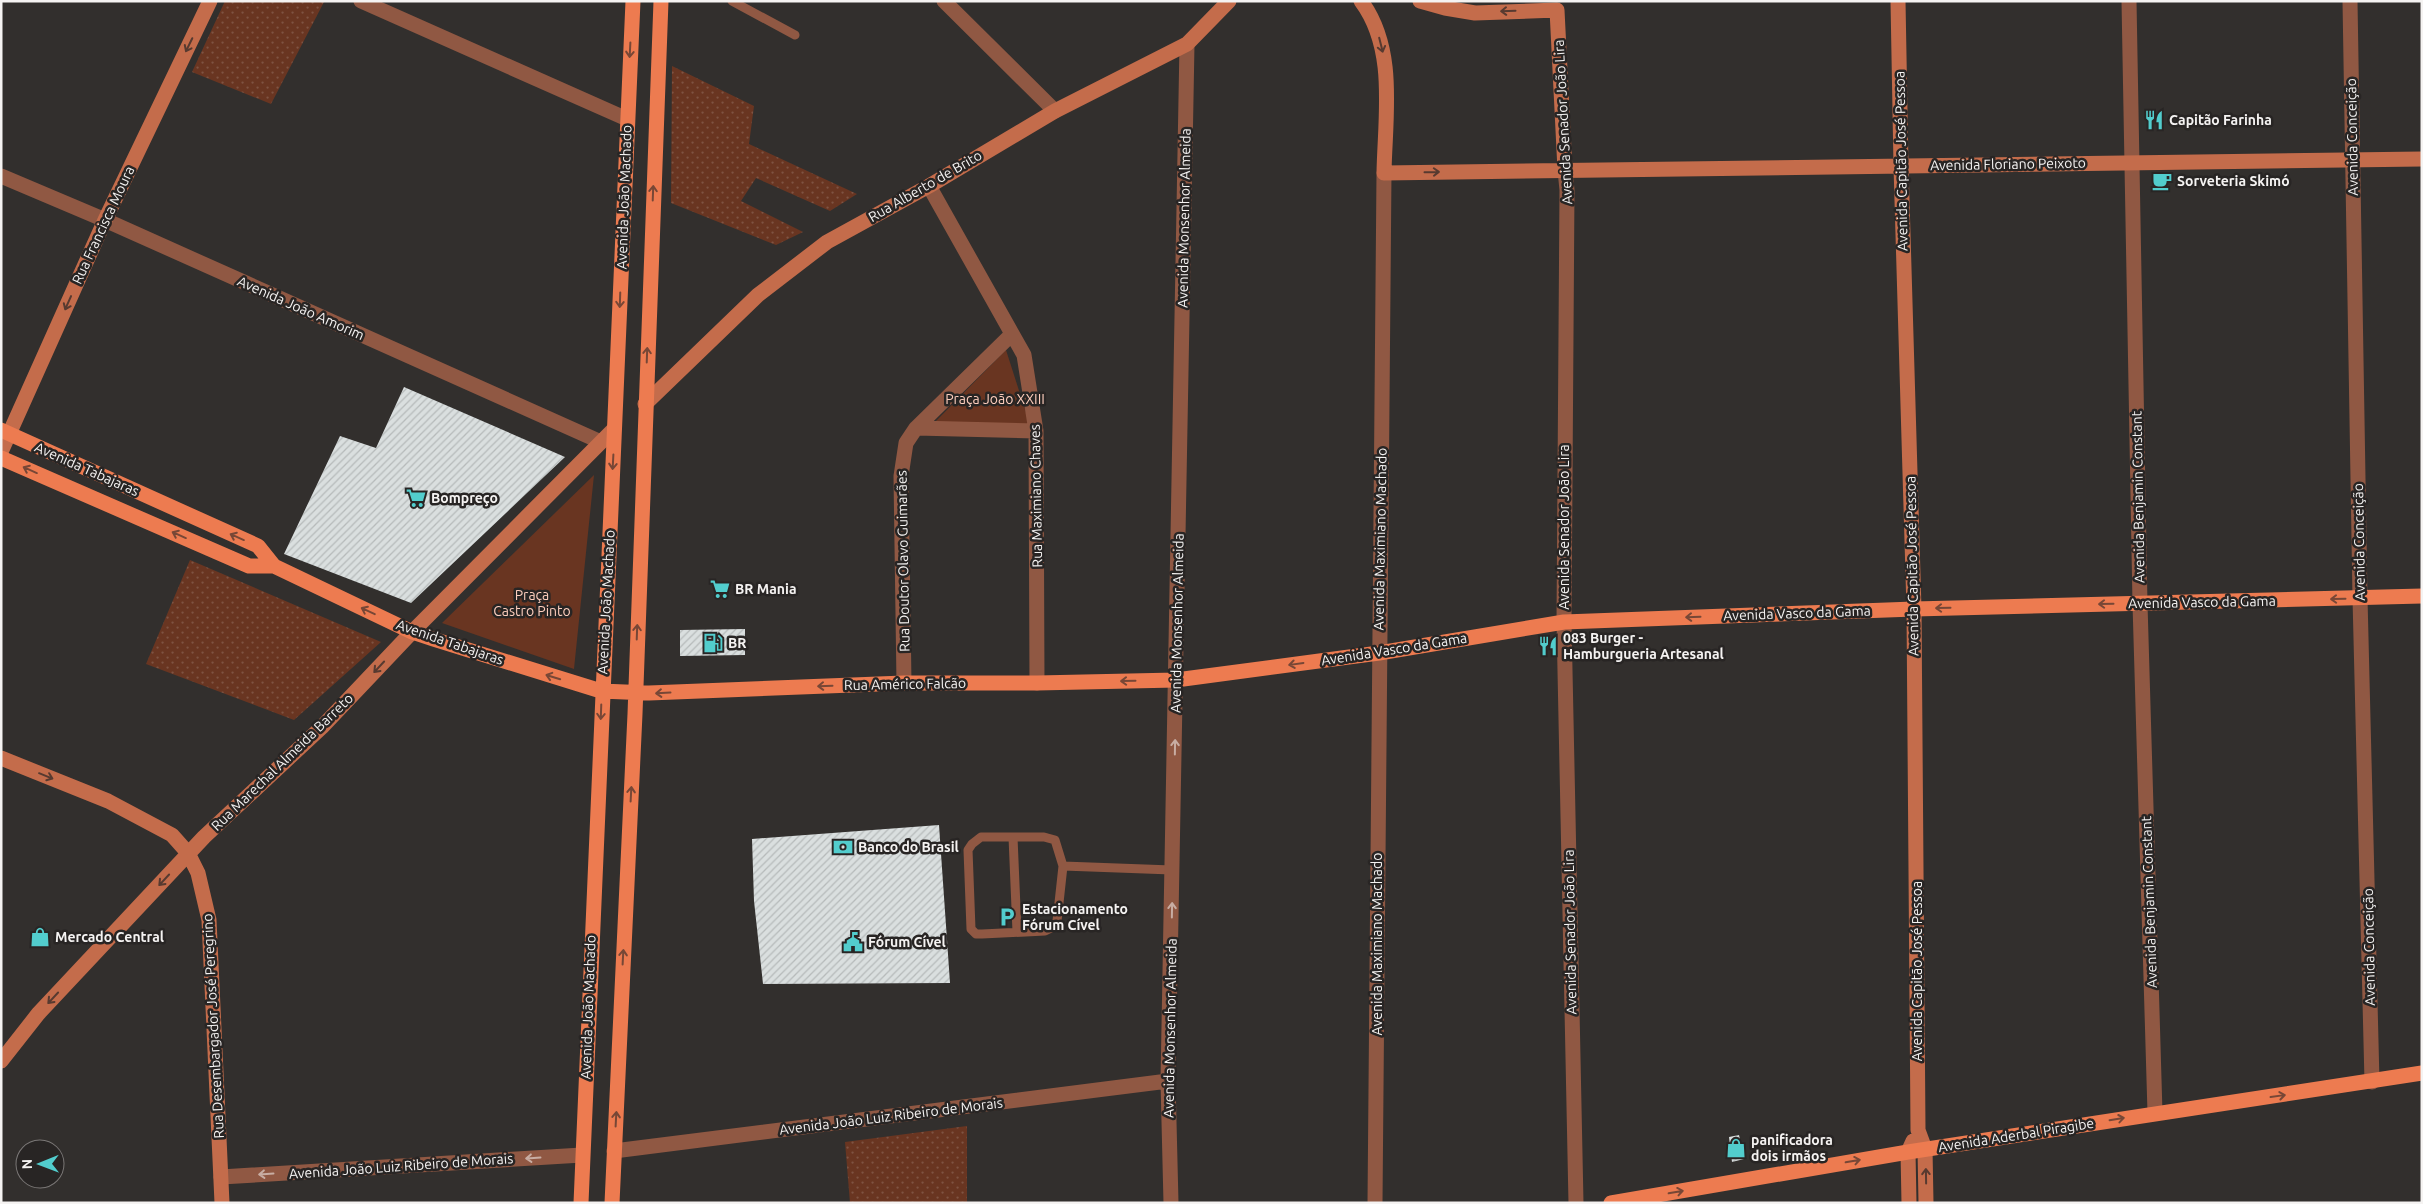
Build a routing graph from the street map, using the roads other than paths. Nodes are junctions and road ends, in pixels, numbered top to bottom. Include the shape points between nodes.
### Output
1 (210, 1) edge
2 (361, 1) edge
3 (633, 1) edge
4 (661, 1) edge
5 (732, 1) edge
6 (944, 1) edge
7 (1229, 1) edge
8 (1361, 1) edge
9 (1420, 1) edge
10 (1898, 1) edge
11 (2129, 1) edge
12 (2350, 1) edge
13 (1557, 5) edge
14 (795, 35) dead end
15 (1186, 44) junction
16 (1055, 111) junction
17 (627, 119) junction
18 (2353, 159) junction
19 (2422, 159) edge
20 (2132, 162) junction
21 (1900, 166) junction
22 (1565, 170) junction
23 (1384, 173) junction
24 (1, 176) edge
25 (929, 186) junction
26 (105, 220) junction
27 (1012, 334) junction
28 (645, 404) junction
29 (916, 428) junction
30 (614, 429) junction
31 (1036, 431) junction
32 (6, 432) edge
33 (601, 442) junction
34 (1, 452) edge
35 (1, 458) edge
36 (274, 566) junction
37 (2422, 596) edge
38 (2360, 598) junction
39 (2140, 604) junction
40 (1914, 608) junction
41 (1564, 622) junction
42 (412, 632) junction
43 (1379, 653) junction
44 (1176, 680) junction
45 (904, 683) junction
46 (1037, 683) junction
47 (601, 691) junction
48 (635, 692) junction
49 (1, 758) edge
50 (1013, 838) junction
51 (188, 853) junction
52 (1063, 866) junction
53 (1172, 870) junction
54 (1017, 932) junction
55 (1, 1061) edge
56 (2422, 1073) edge
57 (1168, 1081) junction
58 (2372, 1082) junction
59 (2155, 1113) junction
60 (1918, 1130) junction
61 (1925, 1149) junction
62 (614, 1151) junction
63 (1908, 1152) junction
64 (582, 1155) junction
65 (221, 1177) junction
66 (222, 1203) edge
67 (580, 1203) edge
68 (612, 1203) edge
69 (1171, 1203) edge
70 (1375, 1203) edge
71 (1576, 1203) edge
72 (1611, 1203) edge
73 (1909, 1203) edge
74 (1926, 1203) edge

1 -> 26 street, Rua Francisca Moura
2 - 17 street
3 -> 17 main road, Avenida João Machado
28 -> 4 main road, Avenida João Machado
5 - 14 lane
6 - 16 street
7 - 15 street, Rua Alberto de Brito
8 -> 23 street, Avenida Maximiano Machado via 1370,13 1385,61
13 -> 9 street via 1475,13
10 - 21 street, Avenida Capitão José Pessoa
11 - 20 street, Avenida Benjamin Constant
12 - 18 street, Avenida Conceição
13 - 22 street, Avenida Senador João Lira
15 - 16 street, Rua Alberto de Brito
15 - 44 street, Avenida Monsenhor Almeida
16 - 25 street, Rua Alberto de Brito
17 -> 30 main road, Avenida João Machado
18 - 19 street, Avenida Floriano Peixoto
18 - 20 street, Avenida Floriano Peixoto
18 - 38 street, Avenida Conceição
20 - 21 street, Avenida Floriano Peixoto
20 - 39 street, Avenida Benjamin Constant
21 - 22 street, Avenida Floriano Peixoto
21 - 40 street, Avenida Capitão José Pessoa
23 -> 22 street, Avenida Floriano Peixoto
22 - 41 street, Avenida Senador João Lira
23 - 43 street, Avenida Maximiano Machado
24 - 26 street, Avenida João Amorim
25 - 27 street, Rua Maximiano Chaves
25 - 28 street, Rua Alberto de Brito via 827,242 791,267
26 -> 32 street, Rua Francisca Moura
26 - 33 street, Avenida João Amorim
27 - 29 street, Rua Doutor Olavo Guimarães
27 - 31 street, Rua Maximiano Chaves via 1024,355
48 -> 28 main road, Avenida João Machado
29 - 31 street
29 - 45 street, Rua Doutor Olavo Guimarães via 906,443 901,476
30 - 33 street, Rua Marechal Almeida Barreto
30 -> 47 main road, Avenida João Machado
31 - 46 street, Rua Maximiano Chaves
32 - 34 street, Rua Francisca Moura
36 -> 32 main road, Avenida Tabajaras via 258,546
33 - 42 street, Rua Marechal Almeida Barreto
36 -> 35 main road, Avenida Tabajaras via 249,566
42 -> 36 main road, Avenida Tabajaras
37 - 38 main road, Avenida Vasco da Gama
38 -> 39 main road, Avenida Vasco da Gama
38 - 58 street, Avenida Conceição
39 -> 40 main road, Avenida Vasco da Gama
39 - 59 street, Avenida Benjamin Constant
40 -> 41 main road, Avenida Vasco da Gama
40 - 60 street, Avenida Capitão José Pessoa
41 - 43 main road, Avenida Vasco da Gama
41 - 71 street, Avenida Senador João Lira
47 -> 42 main road, Avenida Tabajaras
42 -> 51 street, Rua Marechal Almeida Barreto via 322,727
43 -> 44 main road, Avenida Vasco da Gama
43 - 70 street, Avenida Maximiano Machado
44 -> 46 main road, Rua Américo Falcão
53 -> 44 street, Avenida Monsenhor Almeida
45 - 46 main road, Rua Américo Falcão
45 -> 48 main road, Rua Américo Falcão
47 - 48 main road, Avenida Tabajaras
47 -> 64 main road, Avenida João Machado
62 -> 48 main road, Avenida João Machado
49 -> 51 street, Rua Desembargador José Peregrino via 108,801 172,835
50 - 52 lane via 1055,840
50 - 54 lane
50 - 54 lane via 981,837 968,850 971,929 976,934
51 -> 55 street, Rua Marechal Almeida Barreto via 38,1014
51 - 65 street, Rua Desembargador José Peregrino via 198,873 208,920
52 - 53 lane
52 - 54 lane via 1057,922 1045,931
57 -> 53 street, Avenida Monsenhor Almeida
56 - 58 main road, Avenida Aderbal Piragibe
57 - 62 street, Avenida João Luiz Ribeiro de Morais
57 - 69 street, Avenida Monsenhor Almeida
59 -> 58 main road, Avenida Aderbal Piragibe
61 -> 59 main road, Avenida Aderbal Piragibe
60 - 61 street, Avenida Capitão José Pessoa
60 - 63 street, Avenida Capitão José Pessoa
61 - 63 main road, Avenida Aderbal Piragibe
74 -> 61 street, Avenida Capitão José Pessoa
62 - 68 main road, Avenida João Machado
72 -> 63 main road, Avenida Aderbal Piragibe
63 - 73 street, Avenida Capitão José Pessoa
64 -> 65 street, Avenida João Luiz Ribeiro de Morais
64 - 67 main road, Avenida João Machado
65 - 66 street, Rua Desembargador José Peregrino

